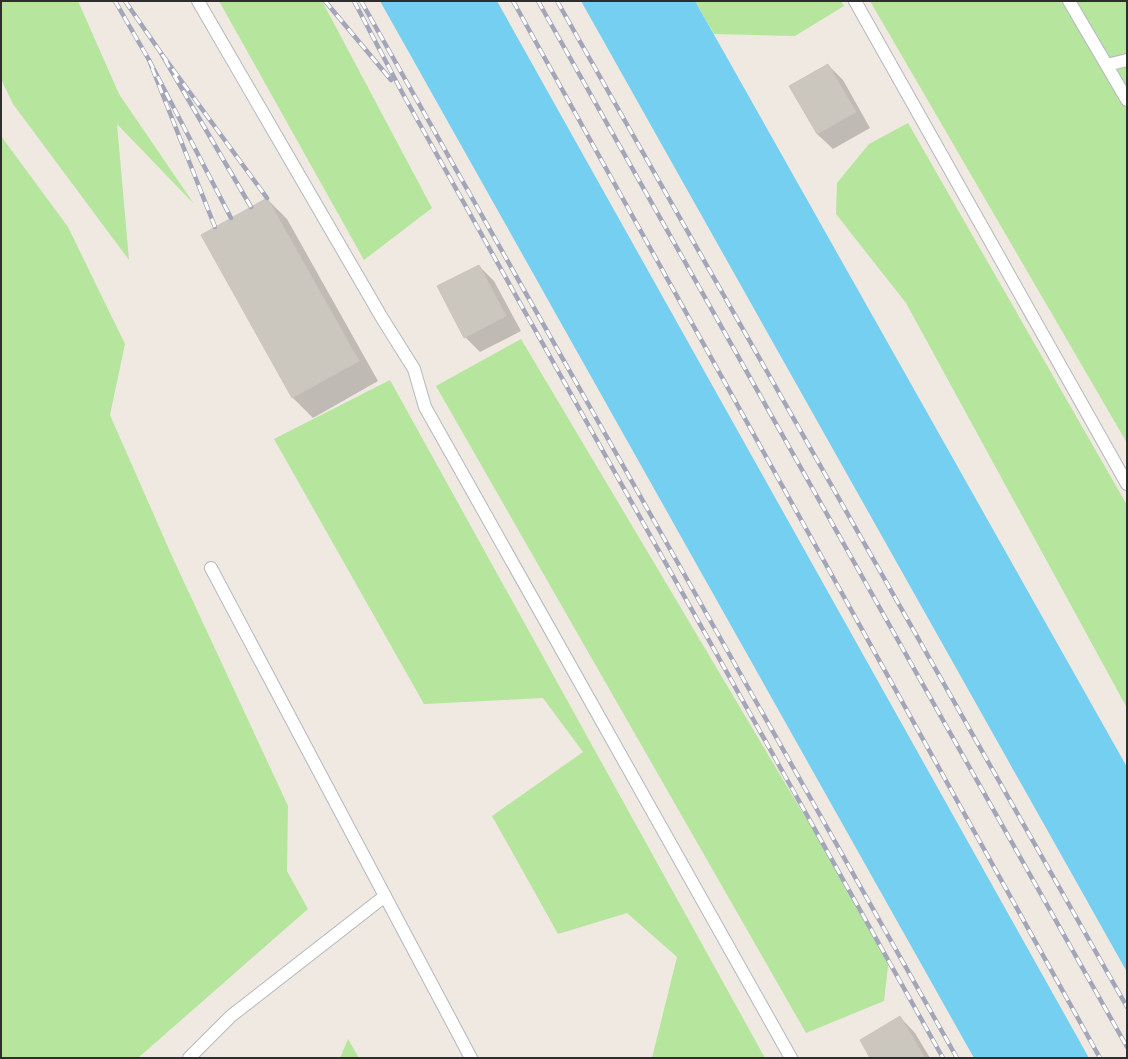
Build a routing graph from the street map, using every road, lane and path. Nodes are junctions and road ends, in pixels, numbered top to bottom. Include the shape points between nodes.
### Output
1 (198, 1) edge
2 (855, 1) edge
3 (1069, 1) edge
4 (1127, 60) edge
5 (1107, 65) junction
6 (1127, 100) edge
7 (1127, 484) edge
8 (211, 568) dead end
9 (385, 896) junction
10 (189, 1058) edge
11 (471, 1058) edge
12 (791, 1058) edge

1 - 12 lane via 414,369 425,407
2 - 7 lane
3 - 5 lane
4 - 5 lane
5 - 6 lane
8 - 9 lane
9 - 10 lane via 231,1016
9 - 11 lane

